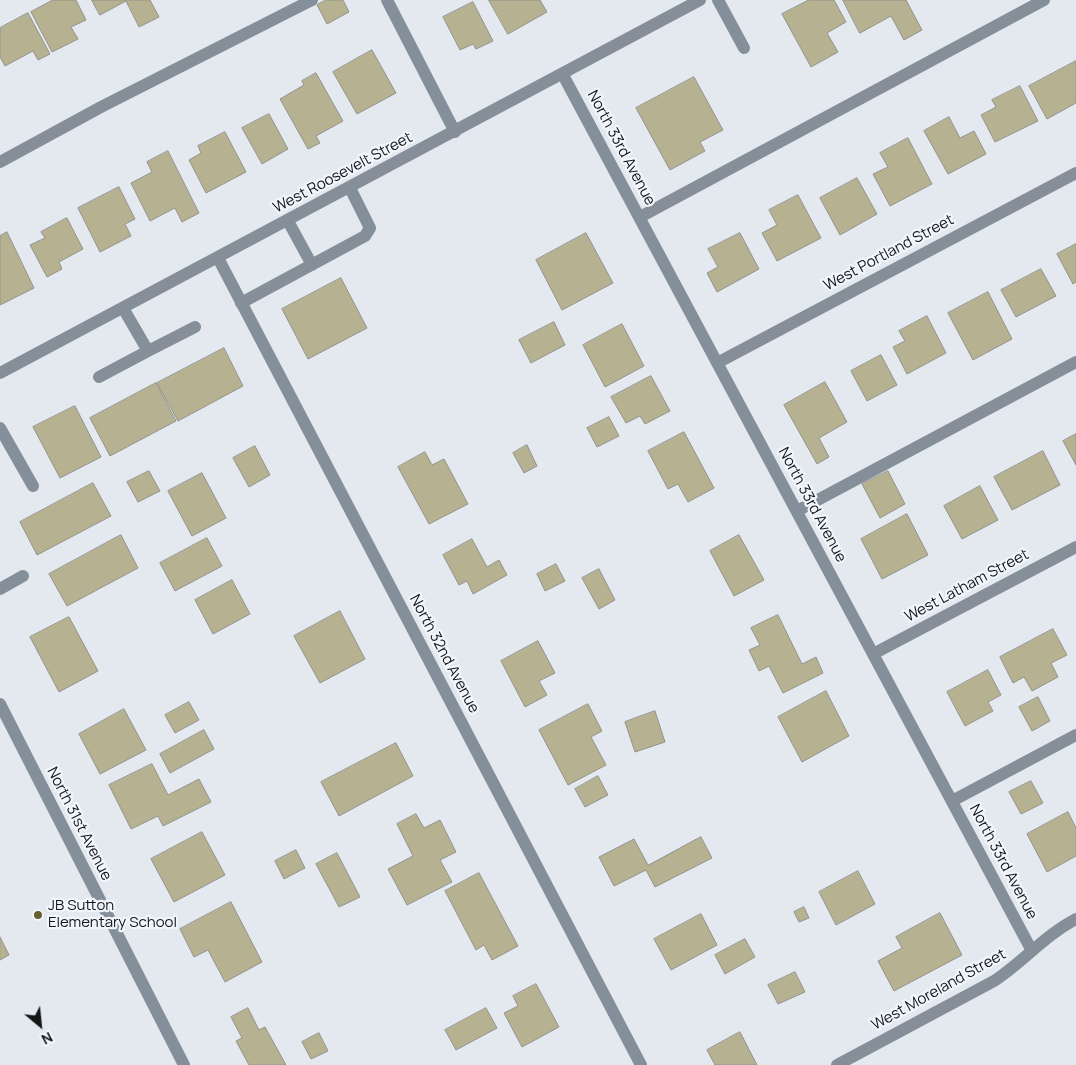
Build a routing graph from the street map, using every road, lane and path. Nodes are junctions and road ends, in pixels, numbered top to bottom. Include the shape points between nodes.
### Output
1 (312, 0) edge
2 (387, 0) edge
3 (700, 0) edge
4 (718, 0) edge
5 (1044, 0) edge
6 (744, 48) dead end
7 (563, 75) junction
8 (455, 132) junction
9 (0, 162) edge
10 (1076, 173) edge
11 (350, 188) junction
12 (640, 217) junction
13 (288, 221) junction
14 (218, 258) junction
15 (312, 265) junction
16 (241, 303) junction
17 (123, 308) junction
18 (194, 327) dead end
19 (148, 351) junction
20 (718, 362) junction
21 (1076, 362) edge
22 (0, 373) edge
23 (99, 377) dead end
24 (0, 428) edge
25 (33, 486) dead end
26 (797, 511) junction
27 (1076, 547) edge
28 (23, 576) dead end
29 (0, 589) edge
30 (873, 654) junction
31 (0, 704) edge
32 (1076, 735) edge
33 (952, 801) junction
34 (1076, 919) edge
35 (1032, 951) junction
36 (184, 1065) edge
37 (641, 1065) edge
38 (837, 1065) edge

1 - 9 street
2 - 8 street
3 - 7 street, West Roosevelt Street
4 - 6 street
5 - 12 street
7 - 8 street, West Roosevelt Street
7 - 12 street, North 33rd Avenue
8 - 11 street, West Roosevelt Street
10 - 20 street, West Portland Street
11 - 13 street, West Roosevelt Street
11 - 15 street via 370,228 366,236
12 - 20 street, North 33rd Avenue
13 - 14 street, West Roosevelt Street
13 - 15 street
14 - 16 street, North 32nd Avenue
14 - 17 street, West Roosevelt Street
15 - 16 street
16 - 37 street, North 32nd Avenue
17 - 19 street
17 - 22 street, West Roosevelt Street
18 - 19 street
19 - 23 street
20 - 26 street, North 33rd Avenue
21 - 26 street
24 - 25 street
26 - 30 street, North 33rd Avenue
27 - 30 street, West Latham Street
28 - 29 street
30 - 33 street, North 33rd Avenue
31 - 36 street, North 31st Avenue
32 - 33 street
33 - 35 street, North 33rd Avenue
34 - 35 street, West Moreland Street via 1062,926
35 - 38 street, West Moreland Street via 994,981

